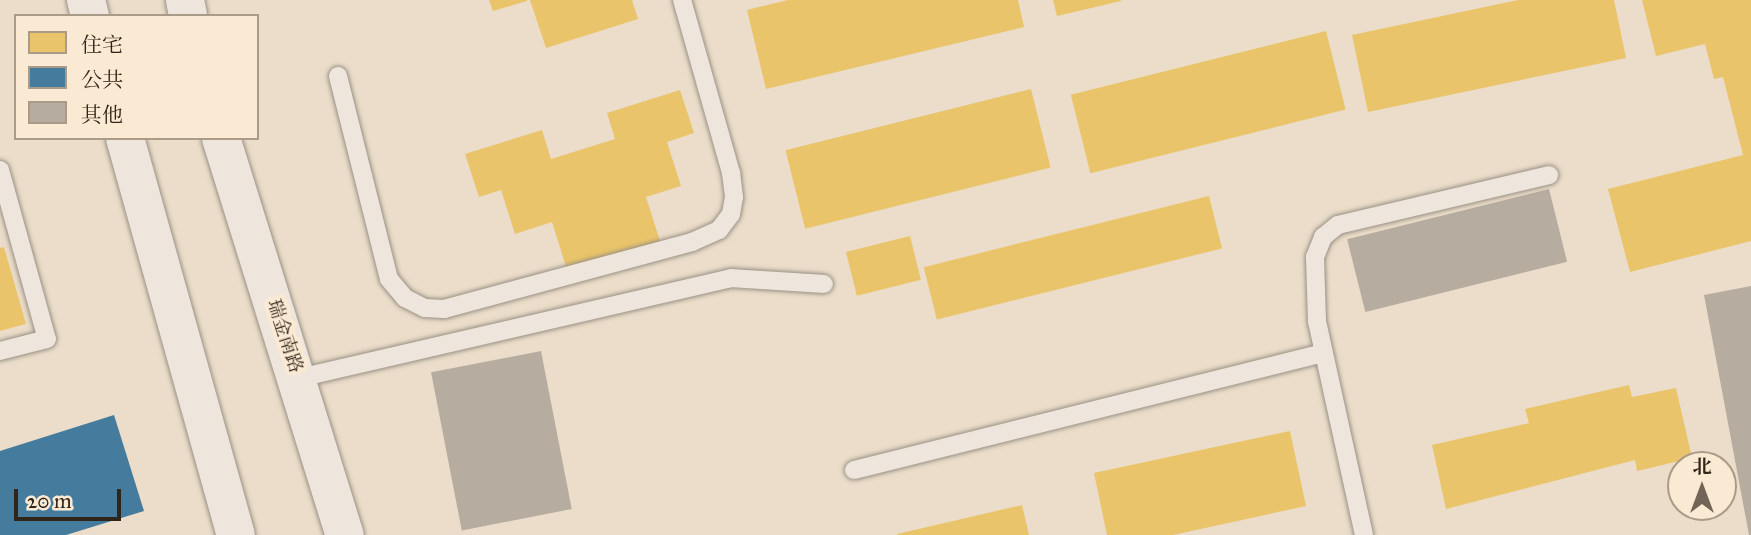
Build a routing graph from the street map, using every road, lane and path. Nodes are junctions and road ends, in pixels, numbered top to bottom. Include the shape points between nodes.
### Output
1 (682, 0) edge
2 (338, 76) dead end
3 (126, 140) edge
4 (222, 140) edge
5 (0, 170) edge
6 (1549, 175) dead end
7 (824, 284) dead end
8 (0, 351) edge
9 (1324, 354) junction
10 (299, 378) junction
11 (853, 470) dead end
12 (236, 535) edge
13 (345, 535) edge
14 (1364, 535) edge

1 - 2 lane via 731,173 731,214 719,230 692,243 443,309 425,308 405,298 389,279
3 - 12 main road
4 - 10 main road, 瑞金南路
5 - 8 lane via 47,339
6 - 9 lane via 1338,225 1323,237 1315,257 1313,288
7 - 10 lane via 731,278
9 - 11 lane
9 - 14 lane
10 - 13 main road, 瑞金南路

